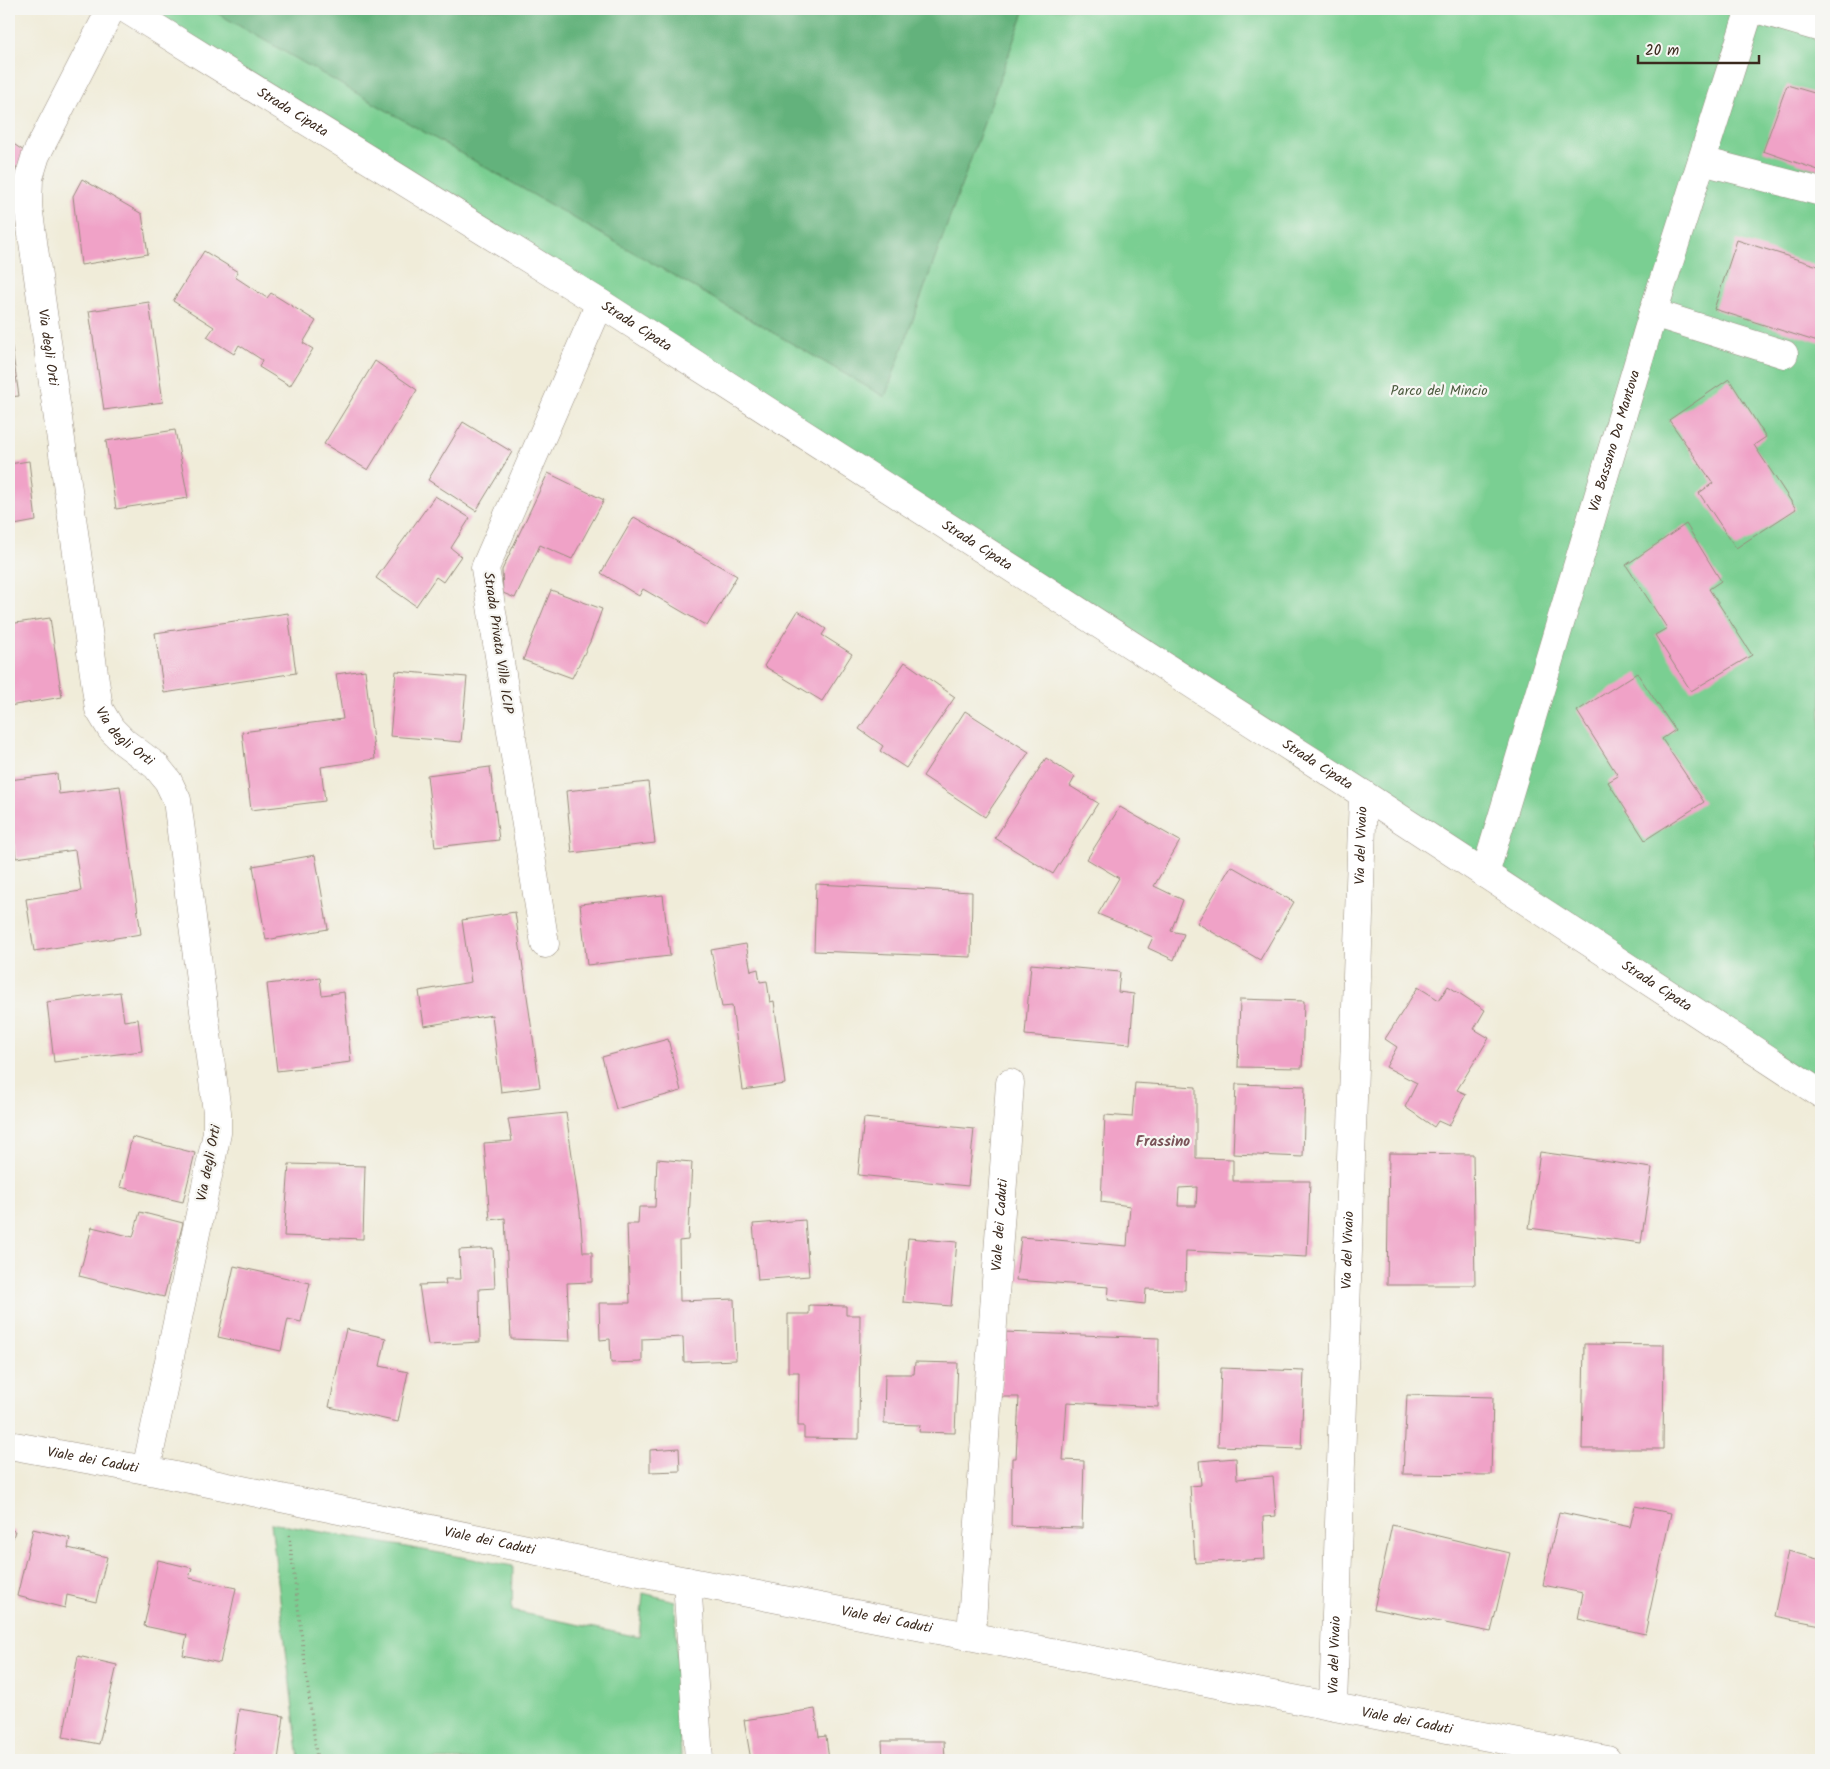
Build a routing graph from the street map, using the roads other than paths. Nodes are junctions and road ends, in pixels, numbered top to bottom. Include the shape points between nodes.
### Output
1 (111, 9) edge
2 (126, 9) edge
3 (1750, 9) edge
4 (1756, 9) edge
5 (1821, 28) edge
6 (1702, 161) junction
7 (1821, 192) edge
8 (600, 303) junction
9 (1653, 313) junction
10 (1784, 354) dead end
11 (1363, 794) junction
12 (1485, 874) junction
13 (545, 944) dead end
14 (1010, 1083) dead end
15 (1821, 1094) edge
16 (9, 1445) edge
17 (146, 1470) junction
18 (687, 1580) junction
19 (971, 1636) junction
20 (1333, 1706) junction
21 (700, 1760) edge
22 (1607, 1760) edge

1 - 17 street, Via degli Orti via 36,155 29,178 28,206 99,709 111,729 124,742 156,766 177,800 217,1112 217,1134
2 - 8 street, Strada Cipata
3 - 6 street, Via Bassano Da Mantova
4 - 5 street
6 - 7 street
6 - 9 street, Via Bassano Da Mantova
8 - 11 street, Strada Cipata
8 - 13 street, Strada Privata Ville ICIP via 485,568
9 - 10 street
9 - 12 street, Via Bassano Da Mantova
11 - 12 street, Strada Cipata
11 - 20 street, Via del Vivaio
12 - 15 street, Strada Cipata
14 - 19 street, Viale dei Caduti
16 - 17 street, Viale dei Caduti
17 - 18 street, Viale dei Caduti
18 - 19 street, Viale dei Caduti
18 - 21 street
19 - 20 street, Viale dei Caduti
20 - 22 street, Viale dei Caduti

